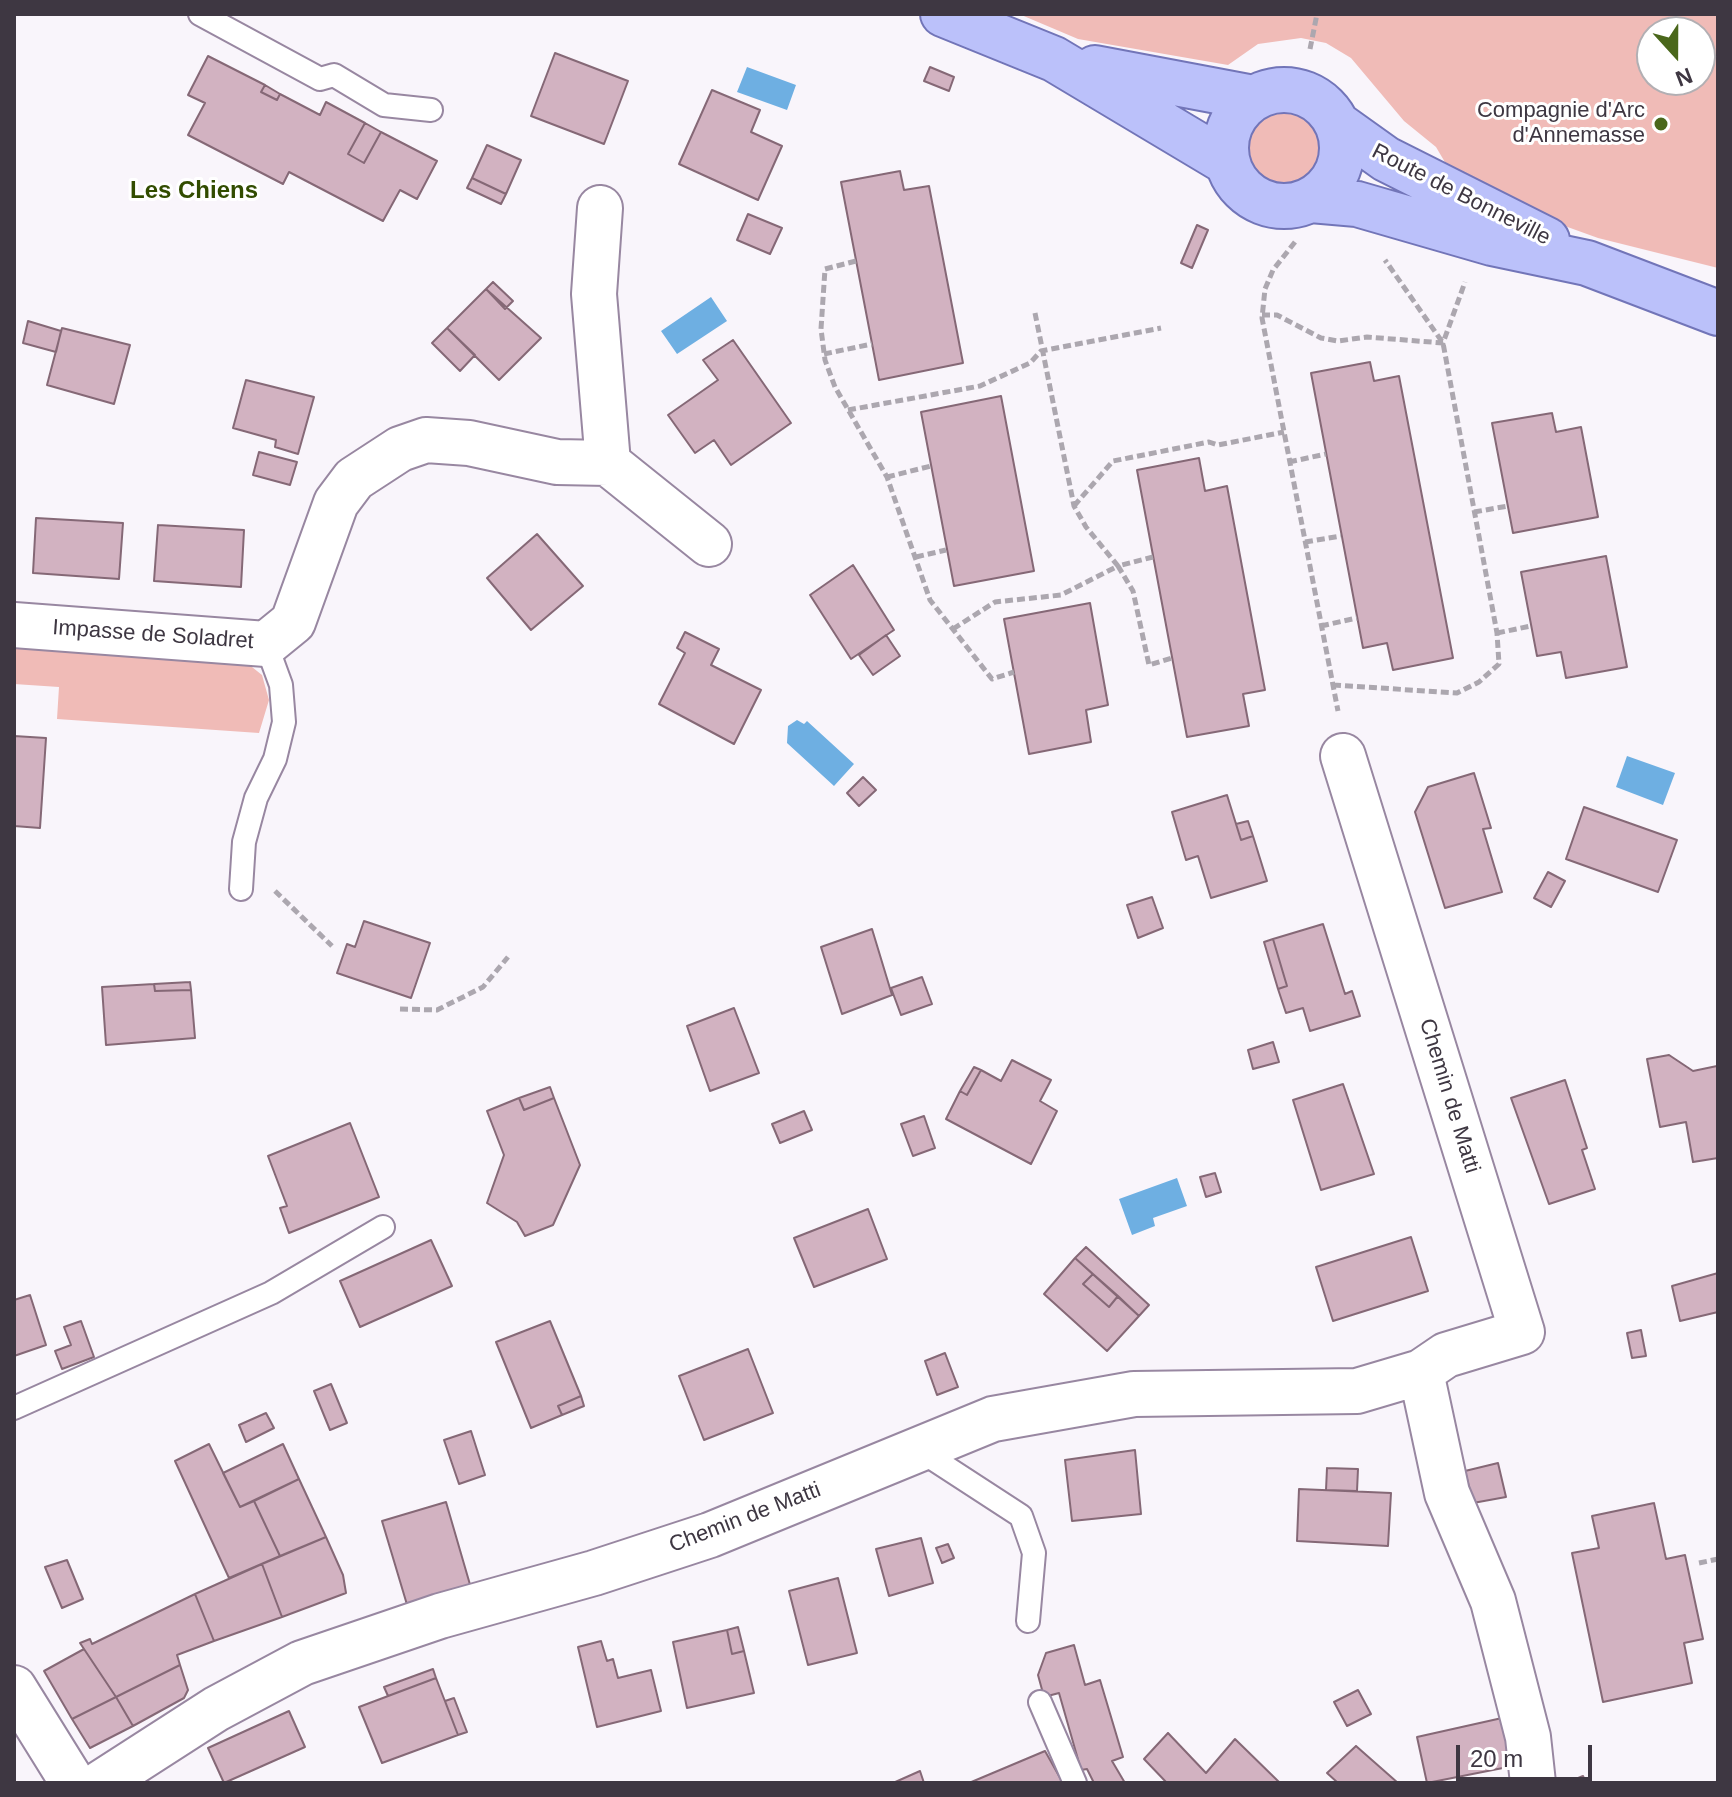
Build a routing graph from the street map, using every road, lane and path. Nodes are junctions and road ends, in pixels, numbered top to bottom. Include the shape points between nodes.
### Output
1 (200, 14) edge
2 (943, 14) edge
3 (1317, 14) edge
4 (1310, 49) dead end
5 (1054, 59) junction
6 (1254, 98) junction
7 (431, 110) dead end
8 (1337, 124) junction
9 (1228, 163) junction
10 (600, 208) dead end
11 (1307, 214) junction
12 (1380, 247) dead end
13 (856, 261) dead end
14 (1587, 263) junction
15 (1466, 277) dead end
16 (1035, 313) dead end
17 (1718, 313) edge
18 (1262, 315) junction
19 (1161, 328) dead end
20 (1443, 343) junction
21 (872, 344) dead end
22 (1041, 351) junction
23 (824, 354) junction
24 (848, 410) junction
25 (1284, 432) junction
26 (1326, 454) dead end
27 (1289, 462) junction
28 (608, 463) junction
29 (931, 466) dead end
30 (887, 477) junction
31 (1074, 506) junction
32 (1508, 506) dead end
33 (1474, 512) junction
34 (1341, 536) dead end
35 (1305, 542) junction
36 (709, 544) dead end
37 (946, 550) dead end
38 (916, 557) junction
39 (1153, 557) dead end
40 (1118, 566) junction
41 (1357, 618) dead end
42 (14, 625) edge
43 (1321, 626) junction
44 (1531, 626) dead end
45 (953, 629) junction
46 (1497, 633) junction
47 (266, 644) junction
48 (1172, 658) dead end
49 (1014, 672) dead end
50 (1333, 685) junction
51 (1343, 756) joint
52 (241, 860) junction
53 (241, 889) dead end
54 (332, 946) dead end
55 (508, 957) dead end
56 (400, 1009) dead end
57 (383, 1227) dead end
58 (1421, 1372) junction
59 (14, 1408) edge
60 (918, 1449) junction
61 (1718, 1559) edge
62 (1699, 1563) dead end
63 (1028, 1621) dead end
64 (14, 1688) edge
65 (1040, 1702) dead end
66 (73, 1783) edge
67 (101, 1783) edge
68 (1075, 1783) edge
69 (1533, 1783) edge

1 - 7 lane via 320,79 334,75 384,105
2 - 5 main road
3 - 4 path
5 - 6 main road
5 - 9 main road
6 - 8 main road via 1285,90 1306,94
6 - 9 main road via 1228,131
8 - 11 main road via 1340,162
8 - 14 main road, Route de Bonneville via 1386,159
9 - 11 main road via 1241,188 1265,203
10 - 28 street via 594,294
11 - 14 main road, Route de Bonneville via 1357,204 1492,243
11 - 18 path via 1273,270
12 - 20 path
13 - 23 path via 825,269
14 - 17 main road, Route de Bonneville
15 - 20 path
16 - 22 path
18 - 20 path via 1277,315 1338,341 1367,337
18 - 25 path
19 - 22 path
20 - 33 path
21 - 23 path
22 - 24 path via 1030,363 980,386
22 - 31 path
23 - 24 path
24 - 30 path
25 - 27 path
25 - 31 path via 1113,461
26 - 27 path
27 - 35 path
28 - 36 street
28 - 47 street, Impasse de Soladret via 557,462 469,443 426,440 400,449 354,479 336,503 293,622
29 - 30 path
30 - 38 path
31 - 40 path
32 - 33 path
33 - 46 path
34 - 35 path
35 - 43 path
37 - 38 path
38 - 45 path via 930,600
39 - 40 path
40 - 45 path via 1061,595 995,602
40 - 48 path via 1133,591 1149,665
41 - 43 path
42 - 47 street, Impasse de Soladret
43 - 50 path
44 - 46 path
45 - 49 path via 992,679
46 - 50 path via 1499,664 1457,693
47 - 52 lane via 281,685 284,722 275,759 256,798
50 - 51 path
51 - 58 street, Chemin de Matti via 1522,1332 1446,1355
52 - 53 lane
52 - 54 path
55 - 56 path via 483,987 437,1010
57 - 59 lane via 271,1293
58 - 60 street, Chemin de Matti via 1357,1391 1134,1394 993,1419
58 - 69 street via 1447,1493 1493,1601 1528,1737
60 - 63 lane via 1021,1516 1034,1553
60 - 67 street, Chemin de Matti via 710,1535 302,1663 216,1709
61 - 62 path
64 - 66 street
65 - 68 lane

